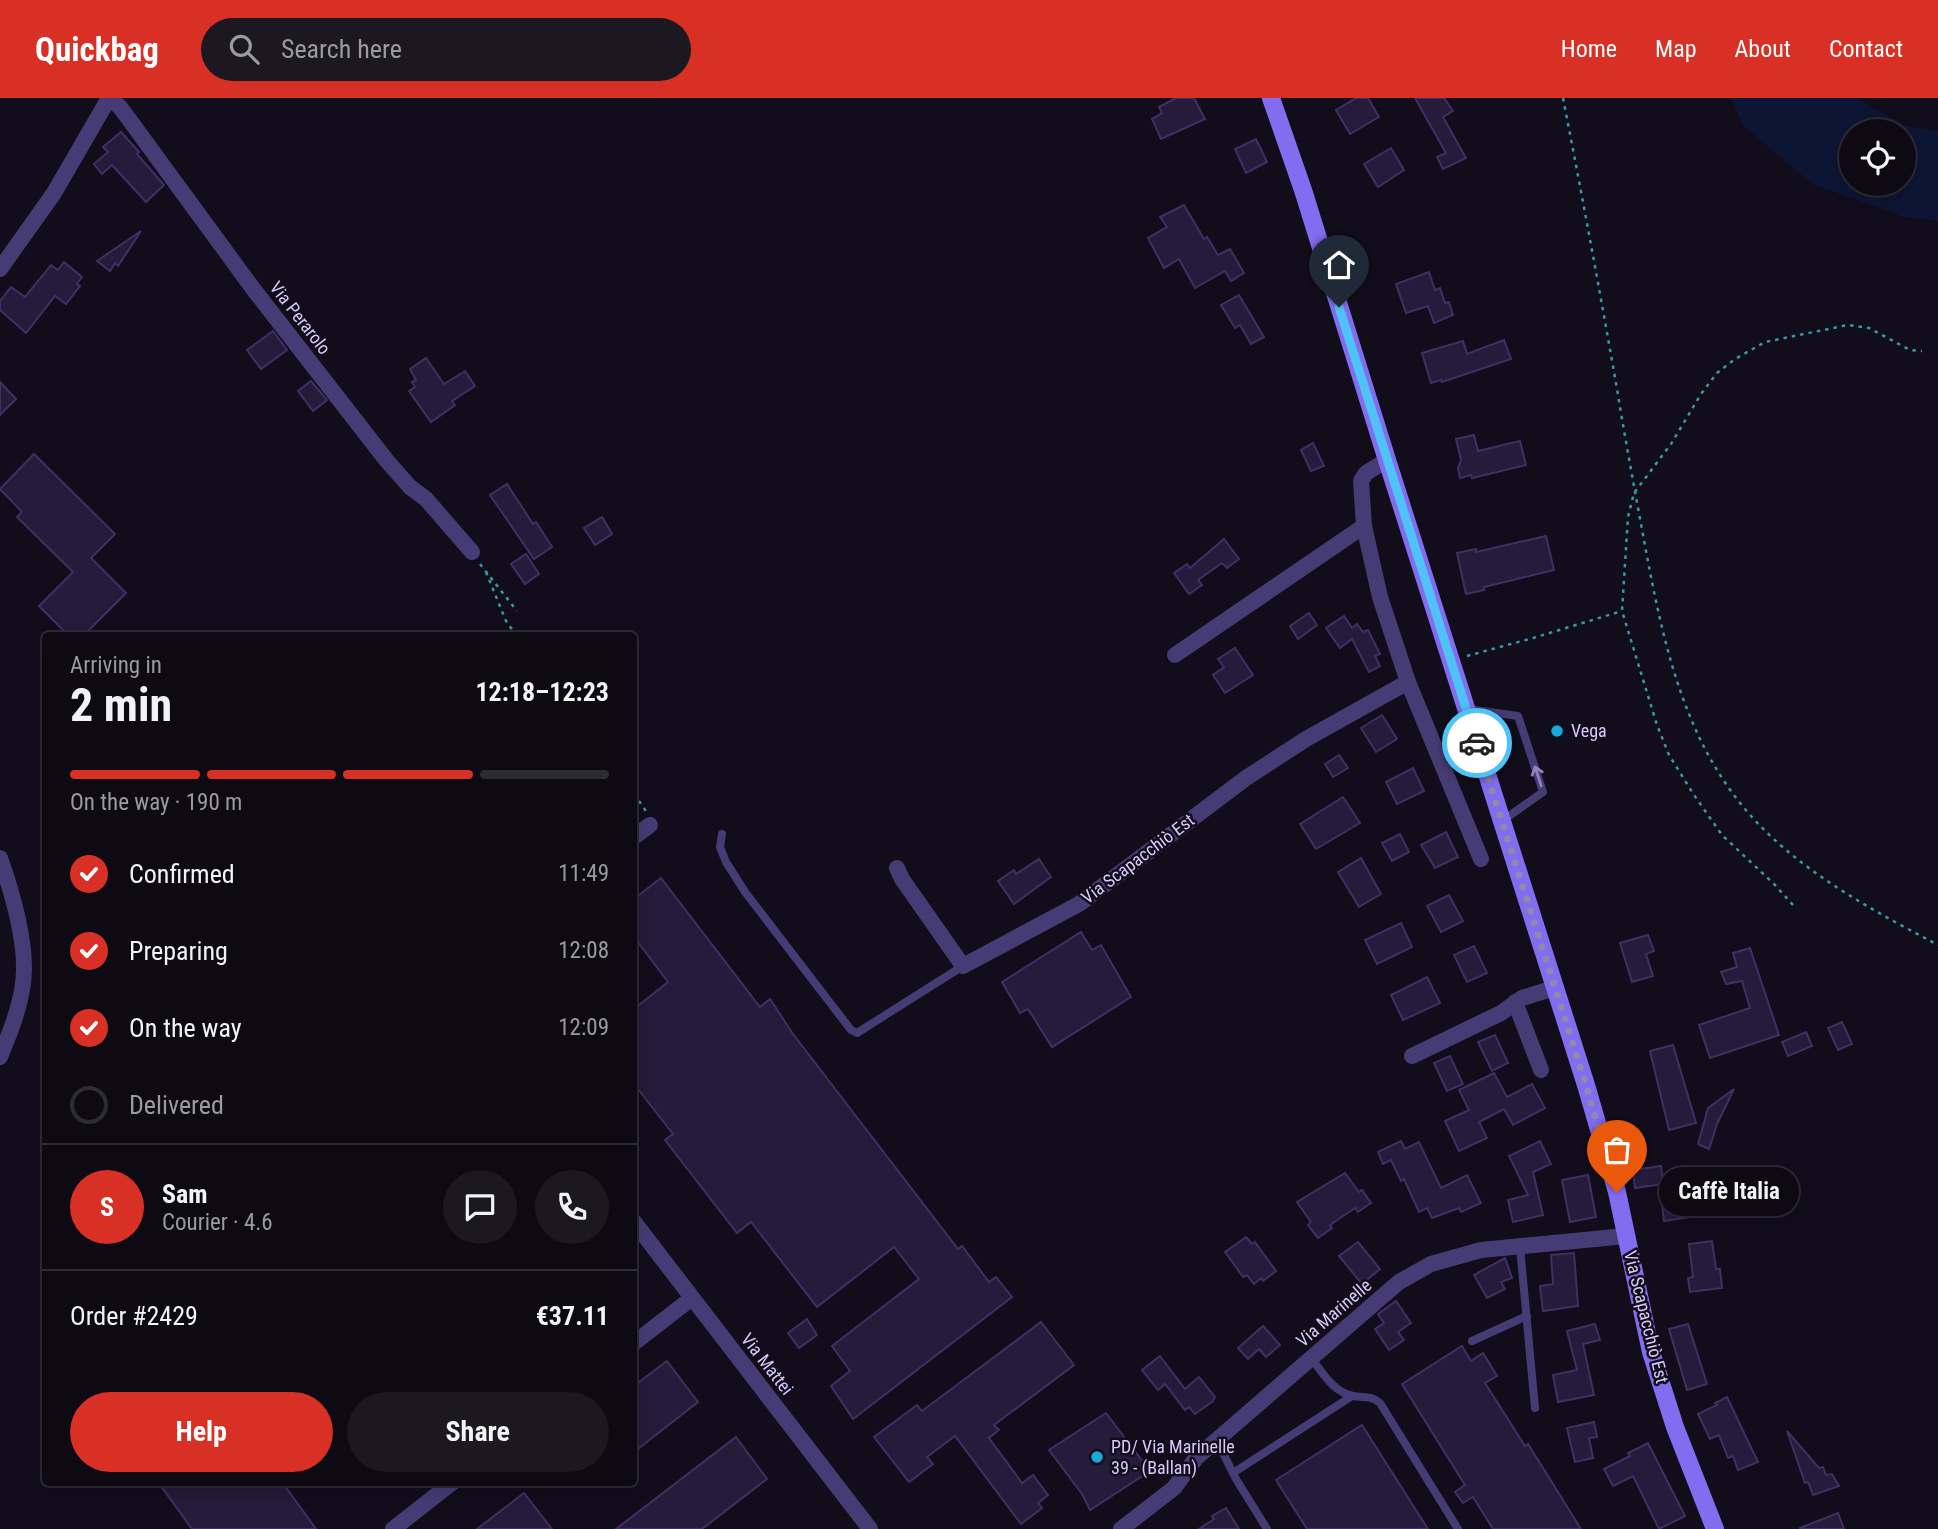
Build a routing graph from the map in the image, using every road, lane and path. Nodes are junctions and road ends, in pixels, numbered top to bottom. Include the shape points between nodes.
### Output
1 (109, 98) edge
2 (1271, 98) edge
3 (1563, 98) edge
4 (0, 269) edge
5 (1922, 351) dead end
6 (1387, 460) junction
7 (1634, 493) junction
8 (1364, 526) junction
9 (472, 552) joint
10 (484, 569) junction
11 (517, 611) dead end
12 (1622, 611) junction
13 (514, 632) edge
14 (1175, 655) dead end
15 (1450, 660) junction
16 (1408, 682) junction
17 (1466, 709) junction
18 (637, 798) edge
19 (1502, 821) junction
20 (650, 825) joint
21 (637, 835) edge
22 (722, 835) dead end
23 (0, 858) edge
24 (1481, 859) dead end
25 (897, 868) dead end
26 (1793, 905) dead end
27 (1938, 945) edge
28 (963, 966) junction
29 (1554, 988) junction
30 (1515, 1002) junction
31 (0, 1056) edge
32 (1412, 1056) dead end
33 (1541, 1070) dead end
34 (637, 1226) edge
35 (1626, 1236) junction
36 (1520, 1247) junction
37 (692, 1298) junction
38 (1527, 1316) junction
39 (637, 1341) edge
40 (1472, 1341) dead end
41 (1311, 1358) junction
42 (1352, 1396) junction
43 (1535, 1408) dead end
44 (1217, 1441) junction
45 (1233, 1473) junction
46 (448, 1486) edge
47 (393, 1529) edge
48 (870, 1529) edge
49 (1121, 1529) edge
50 (1267, 1529) edge
51 (1458, 1529) edge
52 (1715, 1529) edge

1 - 4 street, Via Perarolo via 54,193
1 - 9 street, Via Perarolo via 387,461
2 - 6 main road, Via Scapacchiò Est
3 - 7 path
5 - 7 path via 1910,350 1870,328 1848,325 1765,342 1717,373
6 - 8 street via 1361,481
6 - 15 main road, Via Scapacchiò Est
7 - 12 path via 1628,517
7 - 27 path via 1670,666 1696,733 1743,808 1775,842 1842,889
8 - 14 street
8 - 16 street via 1380,597
9 - 10 path
10 - 11 path
10 - 13 path
12 - 15 path
12 - 26 path via 1669,755 1722,835
15 - 17 main road, Via Scapacchiò Est
16 - 24 street
16 - 28 street, Via Scapacchiò Est via 1246,778 1079,904
17 - 19 main road, Via Scapacchiò Est
19 -> 17 lane via 1544,792 1518,716
18 - 20 path
19 - 29 main road, Via Scapacchiò Est
20 - 21 street
22 - 28 lane via 720,847 726,862 745,892 851,1030 857,1033 866,1028
23 - 31 street via 17,914 23,956 23,987
25 - 28 street
29 - 30 street
29 - 35 main road, Via Scapacchiò Est via 1608,1155
30 - 32 street
30 - 33 street
34 - 37 street, Via Mattei
35 - 36 street, Via Marinelle
35 - 52 main road, Via Scapacchiò Est via 1651,1352
36 - 38 lane
36 - 41 street, Via Marinelle via 1481,1250 1431,1264 1399,1282
37 - 39 street
37 - 48 street, Via Mattei
38 - 40 lane
38 - 43 lane
41 - 42 lane via 1335,1388
41 - 44 street, Via Marinelle
42 - 45 lane
42 - 51 lane via 1372,1397 1380,1403
44 - 45 lane
44 - 49 street, Via Marinelle via 1196,1458 1174,1488
45 - 50 lane
46 - 47 street

